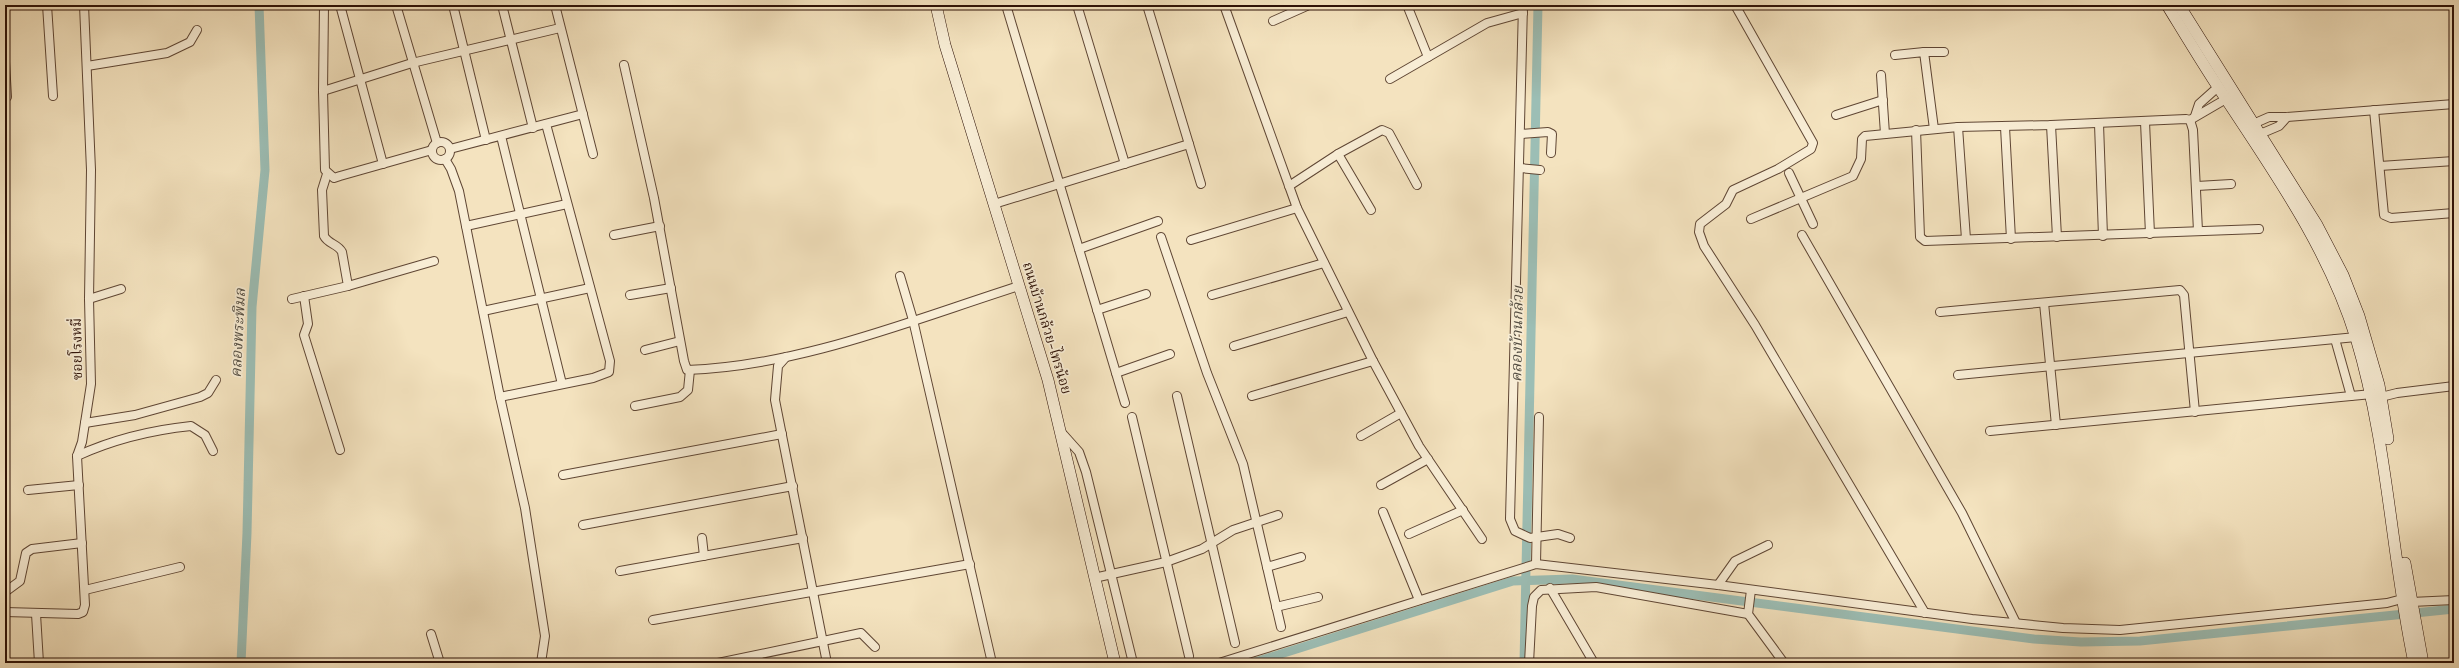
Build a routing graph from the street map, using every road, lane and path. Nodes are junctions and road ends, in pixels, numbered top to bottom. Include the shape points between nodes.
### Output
1 (47, 5) edge
2 (84, 5) edge
3 (324, 5) edge
4 (340, 5) edge
5 (396, 5) edge
6 (453, 5) edge
7 (502, 5) edge
8 (555, 5) edge
9 (936, 5) edge
10 (1006, 5) edge
11 (1077, 5) edge
12 (1147, 5) edge
13 (1224, 5) edge
14 (1309, 5) edge
15 (1407, 5) edge
16 (1735, 5) edge
17 (2166, 5) edge
18 (2179, 5) edge
19 (1523, 9) edge
20 (1273, 21) dead end
21 (560, 28) junction
22 (197, 30) dead end
23 (511, 40) junction
24 (464, 50) junction
25 (1924, 52) junction
26 (1944, 52) dead end
27 (1895, 55) dead end
28 (1428, 57) junction
29 (5, 62) edge
30 (412, 63) junction
31 (624, 64) dead end
32 (87, 66) junction
33 (1881, 75) dead end
34 (360, 78) junction
35 (1390, 79) dead end
36 (2218, 87) junction
37 (322, 91) junction
38 (53, 96) dead end
39 (7, 97) dead end
40 (2226, 99) junction
41 (1883, 100) junction
42 (2454, 104) edge
43 (2374, 110) junction
44 (583, 114) junction
45 (1836, 115) dead end
46 (2287, 117) junction
47 (2192, 118) junction
48 (2145, 122) junction
49 (546, 124) junction
50 (2099, 124) junction
51 (2254, 124) junction
52 (2051, 126) junction
53 (1958, 127) junction
54 (2006, 127) junction
55 (533, 128) junction
56 (1934, 129) junction
57 (1916, 130) junction
58 (1523, 134) junction
59 (1885, 134) junction
60 (2260, 134) junction
61 (501, 136) junction
62 (486, 140) junction
63 (1189, 144) junction
64 (434, 147) junction
65 (450, 150) junction
66 (1551, 153) dead end
67 (593, 154) dead end
68 (1338, 154) junction
69 (444, 159) junction
70 (2454, 161) edge
71 (383, 164) junction
72 (1125, 164) junction
73 (2380, 166) junction
74 (1521, 168) junction
75 (1538, 170) dead end
76 (1789, 173) dead end
77 (328, 174) junction
78 (1059, 184) junction
79 (1201, 184) dead end
80 (1417, 184) dead end
81 (2231, 184) dead end
82 (1289, 186) junction
83 (2197, 186) junction
84 (1801, 198) junction
85 (568, 204) junction
86 (994, 204) junction
87 (1297, 208) junction
88 (1371, 210) dead end
89 (2454, 213) edge
90 (521, 215) junction
91 (1751, 219) dead end
92 (1158, 221) dead end
93 (1813, 224) dead end
94 (466, 226) junction
95 (660, 226) junction
96 (2259, 229) dead end
97 (2198, 232) junction
98 (2150, 234) junction
99 (614, 235) dead end
100 (1802, 235) dead end
101 (2103, 236) junction
102 (1161, 237) dead end
103 (2057, 237) junction
104 (1966, 239) junction
105 (2011, 239) junction
106 (1191, 240) dead end
107 (1079, 249) junction
108 (434, 261) dead end
109 (1324, 263) junction
110 (900, 276) dead end
111 (348, 286) junction
112 (1019, 286) junction
113 (590, 288) junction
114 (671, 288) junction
115 (121, 289) dead end
116 (1146, 294) dead end
117 (630, 295) dead end
118 (1212, 295) dead end
119 (304, 296) junction
120 (89, 298) junction
121 (541, 298) junction
122 (292, 299) dead end
123 (2044, 303) junction
124 (1097, 310) junction
125 (483, 311) junction
126 (1348, 312) junction
127 (1940, 312) dead end
128 (913, 320) junction
129 (2356, 338) junction
130 (2335, 339) junction
131 (680, 341) junction
132 (1234, 346) dead end
133 (645, 350) dead end
134 (2190, 353) junction
135 (1170, 354) dead end
136 (786, 357) junction
137 (1373, 361) junction
138 (2050, 366) junction
139 (690, 370) junction
140 (1116, 373) junction
141 (1958, 375) dead end
142 (216, 380) dead end
143 (562, 384) junction
144 (2454, 386) edge
145 (1176, 396) dead end
146 (1252, 396) dead end
147 (2351, 396) junction
148 (2376, 396) junction
149 (500, 397) junction
150 (1125, 403) dead end
151 (635, 406) dead end
152 (2195, 412) junction
153 (1401, 413) junction
154 (1132, 417) dead end
155 (1539, 417) dead end
156 (85, 423) junction
157 (2056, 425) junction
158 (1990, 431) dead end
159 (1061, 432) junction
160 (782, 434) junction
161 (1361, 436) dead end
162 (340, 450) dead end
163 (213, 451) dead end
164 (77, 456) junction
165 (1428, 459) junction
166 (563, 475) dead end
167 (79, 485) junction
168 (1381, 485) dead end
169 (793, 486) junction
170 (28, 490) dead end
171 (1463, 510) junction
172 (1383, 512) dead end
173 (1278, 515) dead end
174 (1256, 522) junction
175 (583, 525) dead end
176 (1409, 534) dead end
177 (702, 538) dead end
178 (803, 538) junction
179 (1534, 538) junction
180 (1570, 538) dead end
181 (1482, 539) dead end
182 (82, 543) junction
183 (1211, 543) junction
184 (1768, 545) dead end
185 (704, 556) junction
186 (1301, 557) dead end
187 (1166, 562) junction
188 (970, 564) junction
189 (1534, 565) junction
190 (180, 567) dead end
191 (1267, 567) junction
192 (620, 571) dead end
193 (1112, 574) junction
194 (1094, 578) junction
195 (1718, 585) junction
196 (1550, 588) junction
197 (85, 590) junction
198 (5, 592) edge
199 (814, 592) junction
200 (1750, 593) junction
201 (1318, 597) dead end
202 (1419, 600) junction
203 (2454, 600) edge
204 (1276, 607) junction
205 (2408, 609) junction
206 (1748, 611) junction
207 (5, 612) edge
208 (1925, 613) junction
209 (36, 616) junction
210 (653, 620) dead end
211 (2016, 623) junction
212 (1281, 626) dead end
213 (431, 634) dead end
214 (823, 641) junction
215 (1235, 643) dead end
216 (875, 647) dead end
217 (1189, 656) dead end
218 (39, 663) edge
219 (440, 663) edge
220 (541, 663) edge
221 (718, 663) edge
222 (827, 663) edge
223 (992, 663) edge
224 (1115, 663) edge
225 (1133, 663) edge
226 (1219, 663) edge
227 (1529, 663) edge
228 (1594, 663) edge
229 (1784, 663) edge
230 (2414, 663) edge
231 (2423, 663) edge

1 - 38 street
2 - 32 street, ซอยโรงหมี่
3 - 37 street
4 - 34 street
5 - 30 street
6 - 24 street
7 - 23 street
8 - 21 street
9 - 86 street, ถนนบ้านกล้วย-ไทรน้อย via 945,45
10 - 78 street
11 - 72 street
12 - 63 street
13 - 82 street
14 - 20 street
15 - 28 street
16 - 208 street via 1814,143 1811,149 1778,169 1733,190 1726,204 1700,224 1699,232 1704,246 1759,332
17 - 36 street
18 - 51 street
19 - 28 street via 1486,23
19 - 58 street
21 - 23 street
21 - 44 street
22 - 32 street via 190,42 166,52
23 - 24 street
23 - 55 street
24 - 30 street
24 - 62 street
25 - 26 street
25 - 27 street
25 - 56 street
28 - 35 street
29 - 39 street
30 - 34 street
30 - 64 street
31 - 95 street
32 - 120 street, ซอยโรงหมี่ via 91,170
33 - 41 street
34 - 37 street
34 - 71 street
36 - 40 street
36 - 47 street via 2199,104
37 - 77 street via 325,170
40 - 47 street
40 - 129 street via 2297,208 2330,269
41 - 45 street
41 - 59 street
42 - 43 street
43 - 46 street
43 - 73 street
44 - 49 street
44 - 67 street
46 - 51 street via 2268,117
46 - 60 street via 2280,126
47 - 48 street
47 - 83 street
48 - 50 street
48 - 98 street
49 - 55 street
49 - 85 street
50 - 52 street
50 - 101 street
51 - 60 street
52 - 54 street
52 - 103 street
53 - 54 street
53 - 56 street
53 - 104 street
54 - 105 street
55 - 61 street
56 - 57 street
57 - 59 street
57 - 104 street via 1920,237 1925,241
58 - 66 street via 1548,132 1554,136
58 - 74 street
59 - 84 street via 1863,137 1861,159 1853,176
60 - 148 street via 2317,225 2343,275 2359,316
61 - 62 street
61 - 90 street
62 - 65 street
63 - 72 street
63 - 79 street
64 - 65 street via 445,143
64 - 69 street via 436,158
64 - 71 street
65 - 69 street
68 - 80 street via 1382,130 1386,131
68 - 82 street
68 - 88 street
69 - 94 street via 451,169 459,191
70 - 73 street
71 - 77 street via 334,178
72 - 78 street
73 - 89 street via 2384,215 2391,218
74 - 75 street
74 - 179 street via 1510,518 1515,531
76 - 84 street
77 - 111 street via 322,190 324,236 342,252
78 - 86 street
78 - 107 street
81 - 83 street
82 - 87 street
83 - 97 street
84 - 91 street
84 - 93 street
85 - 90 street
85 - 113 street
86 - 112 street, ถนนบ้านกล้วย-ไทรน้อย
87 - 106 street
87 - 109 street
90 - 94 street
90 - 121 street
92 - 107 street
94 - 125 street
95 - 99 street
95 - 114 street
96 - 97 street
97 - 98 street
98 - 101 street
100 - 211 street via 1962,513
101 - 103 street
102 - 174 street via 1207,373 1243,464
103 - 105 street
104 - 105 street
107 - 124 street
108 - 111 street
109 - 118 street
109 - 126 street
110 - 128 street
111 - 119 street
112 - 128 street
112 - 159 street, ถนนบ้านกล้วย-ไทรน้อย
113 - 121 street
113 - 143 street via 610,361 608,372
114 - 117 street
114 - 131 street
115 - 120 street
116 - 124 street
119 - 122 street
119 - 162 street via 308,324 304,336
120 - 156 street, ซอยโรงหมี่ via 91,384
121 - 125 street
121 - 143 street
123 - 127 street
123 - 134 street via 2180,290 2184,295
123 - 138 street
124 - 140 street
125 - 149 street
126 - 132 street
126 - 137 street
128 - 136 street
128 - 188 street
129 - 130 street
129 - 148 street
130 - 134 street
130 - 147 street
131 - 133 street
131 - 139 street via 684,362
134 - 138 street
134 - 152 street
135 - 140 street
136 - 139 street via 720,370
136 - 160 street via 778,366 776,378 776,400
137 - 146 street
137 - 153 street
138 - 141 street
138 - 157 street
139 - 151 street via 688,390 680,397
140 - 150 street
142 - 156 street via 208,394 200,397 135,414
143 - 149 street
144 - 148 street
145 - 183 street
147 - 148 street
147 - 152 street
148 - 205 street
149 - 220 street via 525,508 536,576 546,643
152 - 157 street
153 - 161 street
153 - 165 street
154 - 187 street
155 - 179 street
156 - 164 street, ซอยโรงหมี่
157 - 158 street
159 - 193 street via 1079,452
159 - 194 street, ถนนบ้านกล้วย-ไทรน้อย
160 - 166 street
160 - 169 street
163 - 164 street via 204,435 191,426 168,428 97,447
164 - 167 street, ซอยโรงหมี่
165 - 168 street
165 - 171 street
167 - 170 street
167 - 182 street, ซอยโรงหมี่
169 - 175 street
169 - 178 street
171 - 176 street
171 - 181 street
172 - 202 street
173 - 174 street
174 - 183 street via 1233,530
174 - 191 street
177 - 185 street
178 - 185 street
178 - 199 street
179 - 180 street via 1558,534
179 - 189 street
182 - 197 street, ซอยโรงหมี่
182 - 198 street via 32,549 26,553 20,580
183 - 187 street
183 - 215 street
184 - 195 street via 1735,561
185 - 192 street
186 - 191 street
187 - 193 street
187 - 217 street
188 - 199 street
188 - 223 street
189 - 195 street
189 - 202 street
190 - 197 street
191 - 204 street
193 - 194 street
193 - 225 street
194 - 224 street, ถนนบ้านกล้วย-ไทรน้อย
195 - 200 street
196 - 206 street via 1596,587
196 - 227 street via 1541,590 1534,597
196 - 228 street
197 - 209 street, ซอยโรงหมี่ via 83,612
199 - 210 street
199 - 214 street
200 - 206 street
200 - 208 street
201 - 204 street
202 - 226 street
203 - 205 street
204 - 212 street
205 - 211 street via 2372,605 2120,630
205 - 230 street
205 - 231 street
206 - 229 street
207 - 209 street, ซอยโรงหมี่
208 - 211 street
209 - 218 street
213 - 219 street
214 - 216 street via 861,633
214 - 221 street
214 - 222 street

